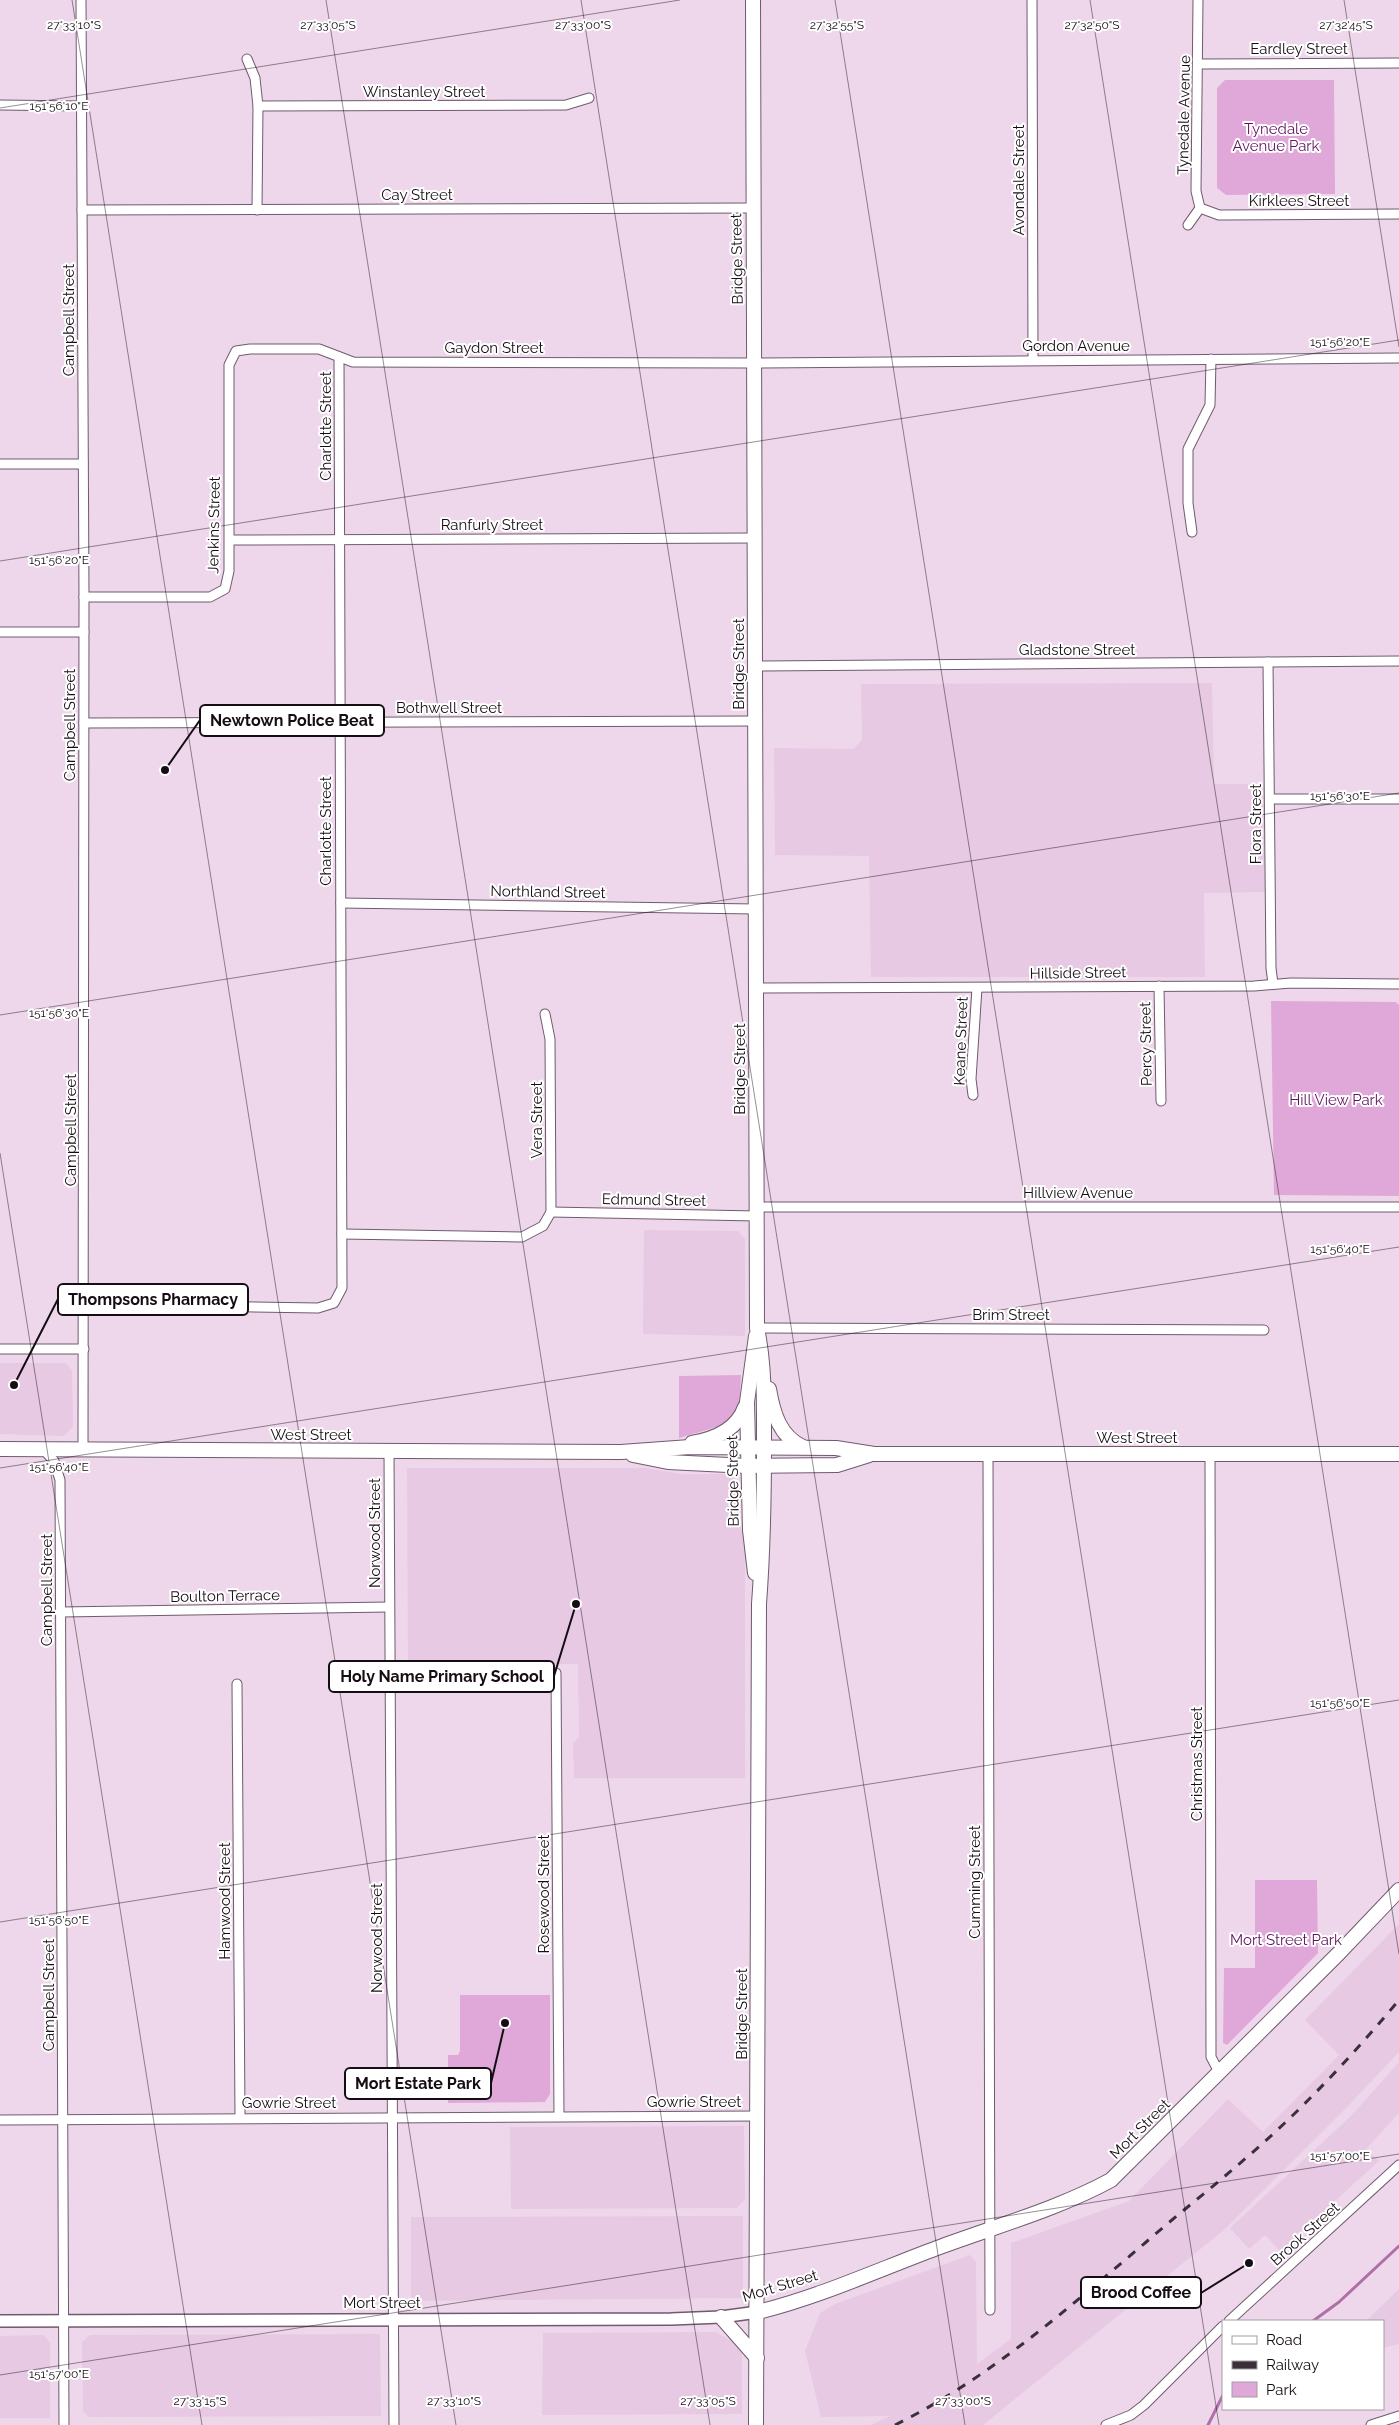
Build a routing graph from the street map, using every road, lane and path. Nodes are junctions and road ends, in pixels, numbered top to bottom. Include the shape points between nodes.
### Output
1 (81, 0) edge
2 (753, 0) edge
3 (1032, 0) edge
4 (1198, 0) edge
5 (247, 59) dead end
6 (1399, 63) edge
7 (1199, 64) junction
8 (589, 98) dead end
9 (0, 105) edge
10 (81, 106) junction
11 (258, 106) junction
12 (752, 208) junction
13 (1200, 208) junction
14 (82, 210) junction
15 (257, 210) junction
16 (1399, 214) edge
17 (1188, 225) dead end
18 (236, 351) joint
19 (339, 357) junction
20 (1399, 358) edge
21 (1211, 359) junction
22 (1033, 360) junction
23 (754, 363) junction
24 (0, 464) edge
25 (83, 464) junction
26 (1192, 532) dead end
27 (755, 538) junction
28 (230, 540) junction
29 (340, 540) junction
30 (84, 597) junction
31 (0, 632) edge
32 (84, 632) junction
33 (1399, 661) edge
34 (1268, 662) junction
35 (755, 666) junction
36 (755, 721) junction
37 (84, 723) junction
38 (340, 723) junction
39 (1270, 799) junction
40 (1399, 799) edge
41 (340, 903) junction
42 (756, 909) junction
43 (1273, 984) junction
44 (1399, 984) edge
45 (1159, 986) junction
46 (756, 988) junction
47 (977, 988) junction
48 (545, 1014) dead end
49 (973, 1095) dead end
50 (1161, 1100) dead end
51 (1399, 1207) edge
52 (757, 1211) junction
53 (551, 1212) junction
54 (342, 1234) junction
55 (84, 1304) junction
56 (758, 1328) junction
57 (1264, 1330) dead end
58 (0, 1348) edge
59 (84, 1349) junction
60 (764, 1359) junction
61 (747, 1402) junction
62 (666, 1447) junction
63 (748, 1448) junction
64 (764, 1448) junction
65 (804, 1448) junction
66 (0, 1449) edge
67 (44, 1450) junction
68 (83, 1450) junction
69 (389, 1452) junction
70 (621, 1452) junction
71 (874, 1454) junction
72 (988, 1454) junction
73 (1210, 1454) junction
74 (1399, 1454) edge
75 (764, 1465) junction
76 (748, 1466) junction
77 (758, 1604) junction
78 (389, 1607) junction
79 (61, 1612) junction
80 (556, 1673) dead end
81 (237, 1684) dead end
82 (1399, 1890) edge
83 (1220, 2072) junction
84 (392, 2116) junction
85 (559, 2116) junction
86 (759, 2116) junction
87 (240, 2117) junction
88 (63, 2118) junction
89 (0, 2120) edge
90 (1399, 2165) edge
91 (989, 2229) junction
92 (990, 2310) dead end
93 (758, 2312) junction
94 (721, 2317) junction
95 (393, 2319) junction
96 (63, 2320) junction
97 (1229, 2320) edge
98 (0, 2321) edge
99 (1222, 2327) edge
100 (758, 2358) junction
101 (1399, 2416) edge
102 (64, 2425) edge
103 (394, 2425) edge
104 (756, 2425) edge
105 (1106, 2425) edge
106 (1372, 2425) edge

1 - 10 street, Campbell Street
2 - 12 main road, Bridge Street
3 - 22 street, Avondale Street
4 - 7 street, Tynedale Avenue
5 - 11 street via 255,78
6 - 7 street, Eardley Street
7 - 13 street, Tynedale Avenue via 1196,191
8 - 11 street, Winstanley Street via 566,105
9 - 10 street
10 - 14 street, Campbell Street
11 - 15 street
12 - 15 street, Cay Street
12 - 23 main road, Bridge Street
13 - 16 street, Kirklees Street via 1219,215
13 - 17 street
14 - 15 street, Cay Street
14 - 25 street, Campbell Street
18 - 19 street, Gaydon Street via 319,348
18 - 28 street, Jenkins Street via 229,365
19 - 23 street, Gaydon Street via 353,362
19 - 29 street, Charlotte Street
20 - 21 street, Gordon Avenue
21 - 22 street, Gordon Avenue
21 - 26 street via 1210,405 1188,449 1188,503
22 - 23 street, Gordon Avenue
23 - 27 main road, Bridge Street
24 - 25 street
25 - 30 street, Campbell Street
27 - 29 street, Ranfurly Street
27 - 35 main road, Bridge Street
28 - 29 street, Ranfurly Street
28 - 30 street, Jenkins Street via 225,589 210,597
29 - 38 street, Charlotte Street
30 - 32 street, Campbell Street
31 - 32 street
32 - 37 street, Campbell Street
33 - 34 street, Gladstone Street
34 - 35 street, Gladstone Street
34 - 39 street, Flora Street
35 - 36 main road, Bridge Street
36 - 38 street, Bothwell Street
36 - 42 main road, Bridge Street
37 - 38 street, Bothwell Street
37 - 55 street, Campbell Street
38 - 41 street, Charlotte Street
39 - 40 street
39 - 43 street, Flora Street
41 - 42 street, Northland Street
41 - 54 street, Charlotte Street
42 - 46 main road, Bridge Street
43 - 44 street, Hillside Street
43 - 45 street, Hillside Street
45 - 47 street, Hillside Street
45 - 50 street, Percy Street
46 - 47 street, Hillside Street
46 - 52 main road, Bridge Street
47 - 49 street, Keane Street via 971,1079
48 - 53 street, Vera Street via 550,1039
51 - 52 street, Hillview Avenue
52 - 53 street, Edmund Street
52 - 56 main road, Bridge Street
53 - 54 street via 543,1226 522,1237
54 - 55 street, Charlotte Street via 342,1288 334,1303 318,1308
55 - 59 street, Campbell Street
56 - 57 street, Brim Street
56 - 60 main road, Bridge Street
56 - 61 main road, Bridge Street
58 - 59 street
59 - 68 street, Campbell Street
60 - 64 main road, Bridge Street
60 - 65 main road via 770,1396 780,1427 790,1440
61 - 62 main road via 741,1420 730,1429 698,1442
61 - 63 main road, Bridge Street
62 - 63 main road, West Street
62 - 70 main road, West Street
63 - 64 main road, West Street
63 - 76 main road, Bridge Street
64 - 65 main road, West Street
64 - 75 main road, Bridge Street
65 - 71 main road, West Street via 836,1448
66 - 67 main road, West Street
67 - 68 main road, West Street
67 - 79 street, Campbell Street via 56,1465 60,1488
68 - 69 main road, West Street
69 - 70 main road, West Street
69 - 78 street, Norwood Street
70 - 76 main road, West Street via 668,1462
71 - 72 main road, West Street
71 - 75 main road, West Street via 838,1465
72 - 73 main road, West Street
72 - 91 street, Cumming Street
73 - 74 main road, West Street
73 - 83 street, Christmas Street via 1211,2057
75 - 76 main road, West Street
75 - 77 main road, Bridge Street via 764,1534
76 - 77 main road, Bridge Street via 750,1530
77 - 86 main road, Bridge Street
78 - 79 street, Boulton Terrace
78 - 84 street, Norwood Street
79 - 88 street, Campbell Street
80 - 85 street, Rosewood Street
81 - 87 street, Hamwood Street
82 - 83 main road, Mort Street
83 - 91 main road, Mort Street via 1111,2180
84 - 85 street, Gowrie Street
84 - 87 street, Gowrie Street
84 - 95 street, Norwood Street
85 - 86 street, Gowrie Street
86 - 93 main road, Bridge Street
87 - 88 street, Gowrie Street
88 - 89 street, Gowrie Street
88 - 96 street, Campbell Street
90 - 97 street, Brook Street
91 - 92 street, Cumming Street
91 - 93 main road, Mort Street
93 - 94 street, Mort Street
93 - 100 main road, Bridge Street
94 - 95 street, Mort Street
94 - 100 main road
95 - 96 street, Mort Street
95 - 103 street, Norwood Street
96 - 98 street, Mort Street
96 - 102 street, Campbell Street
99 - 105 street via 1144,2405 1131,2415
100 - 104 main road, Bridge Street
101 - 106 street

